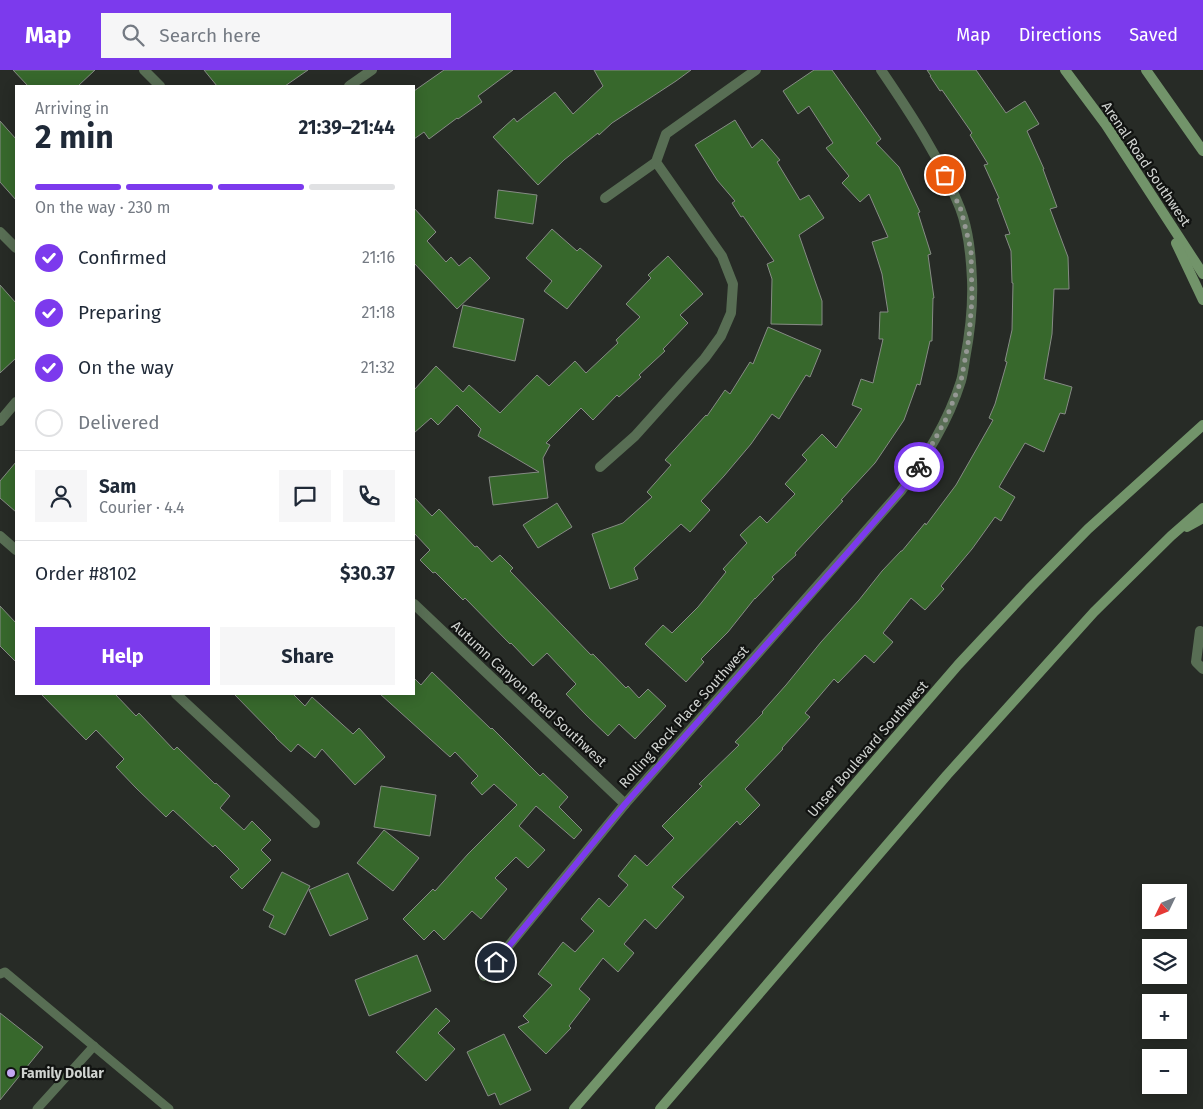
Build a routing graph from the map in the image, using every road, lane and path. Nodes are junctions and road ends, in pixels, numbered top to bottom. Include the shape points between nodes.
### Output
1 (144, 70) edge
2 (372, 70) edge
3 (756, 70) edge
4 (881, 70) edge
5 (1065, 70) edge
6 (1146, 70) edge
7 (159, 85) edge
8 (350, 85) edge
9 (1203, 151) edge
10 (656, 162) junction
11 (605, 198) dead end
12 (1160, 208) junction
13 (0, 232) edge
14 (15, 247) edge
15 (1203, 274) edge
16 (1203, 300) edge
17 (15, 403) edge
18 (1203, 415) edge
19 (0, 421) edge
20 (1200, 427) edge
21 (600, 467) dead end
22 (1203, 508) edge
23 (1203, 518) edge
24 (0, 536) edge
25 (1171, 536) junction
26 (15, 549) edge
27 (415, 605) edge
28 (1202, 633) edge
29 (1203, 669) edge
30 (177, 695) edge
31 (625, 804) junction
32 (315, 823) dead end
33 (0, 974) edge
34 (484, 976) dead end
35 (94, 1046) junction
36 (37, 1109) edge
37 (169, 1109) edge
38 (574, 1109) edge
39 (660, 1109) edge

1 - 7 street
2 - 8 street
3 - 10 street via 666,134
4 - 31 street, Rolling Rock Place Southwest via 937,157 961,210 971,250 972,299 961,381 946,419 924,459 901,491
5 - 12 main road, Arenal Road Southwest via 1106,125
6 - 9 main road
10 - 11 street
10 - 21 street via 722,256 733,284 730,313 721,336 705,358 635,436
12 - 15 main road, Arenal Road Southwest
12 - 16 main road
13 - 14 street
17 - 19 street
18 - 20 main road
20 - 38 main road, Unser Boulevard Southwest via 1031,586
22 - 25 main road
23 - 25 main road
24 - 26 street
25 - 39 main road via 1094,612 947,775
27 - 31 street, Autumn Canyon Road Southwest
28 - 29 street via 1196,662
30 - 32 street
31 - 34 street, Rolling Rock Place Southwest
33 - 35 lane via 5,972
35 - 36 lane
35 - 37 lane

